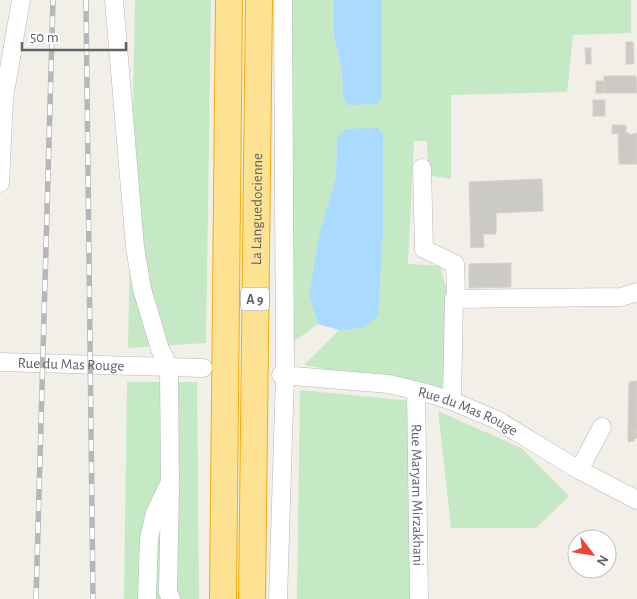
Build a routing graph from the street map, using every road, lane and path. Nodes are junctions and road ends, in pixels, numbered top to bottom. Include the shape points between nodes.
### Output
1 (21, 0) edge
2 (114, 0) edge
3 (230, 0) edge
4 (259, 0) edge
5 (283, 0) edge
6 (422, 168) dead end
7 (0, 184) edge
8 (637, 292) edge
9 (454, 299) junction
10 (0, 362) edge
11 (169, 367) junction
12 (203, 368) dead end
13 (283, 375) junction
14 (416, 390) junction
15 (452, 401) junction
16 (602, 427) dead end
17 (579, 470) junction
18 (170, 482) junction
19 (637, 500) edge
20 (147, 599) edge
21 (171, 599) edge
22 (222, 599) edge
23 (252, 599) edge
24 (278, 599) edge
25 (419, 599) edge

1 - 7 street via 4,98
2 - 11 street via 135,247 142,289 160,349
3 - 22 highway, La Languedocienne / A 9
4 - 23 highway, La Languedocienne / A 9
5 - 13 street
6 - 9 street via 424,249 455,264
8 - 9 street via 621,296
9 - 15 street
10 - 11 street, Rue du Mas Rouge
11 - 12 street, Rue du Mas Rouge
11 - 18 street
13 - 14 street, Rue du Mas Rouge via 389,384
13 - 24 street
14 - 15 street, Rue du Mas Rouge
14 - 25 street, Rue Maryam Mirzakhani
15 - 17 street, Rue du Mas Rouge via 497,420
16 - 17 street
17 - 19 street, Rue du Mas Rouge
18 - 20 street via 148,538
18 - 21 street via 168,592

